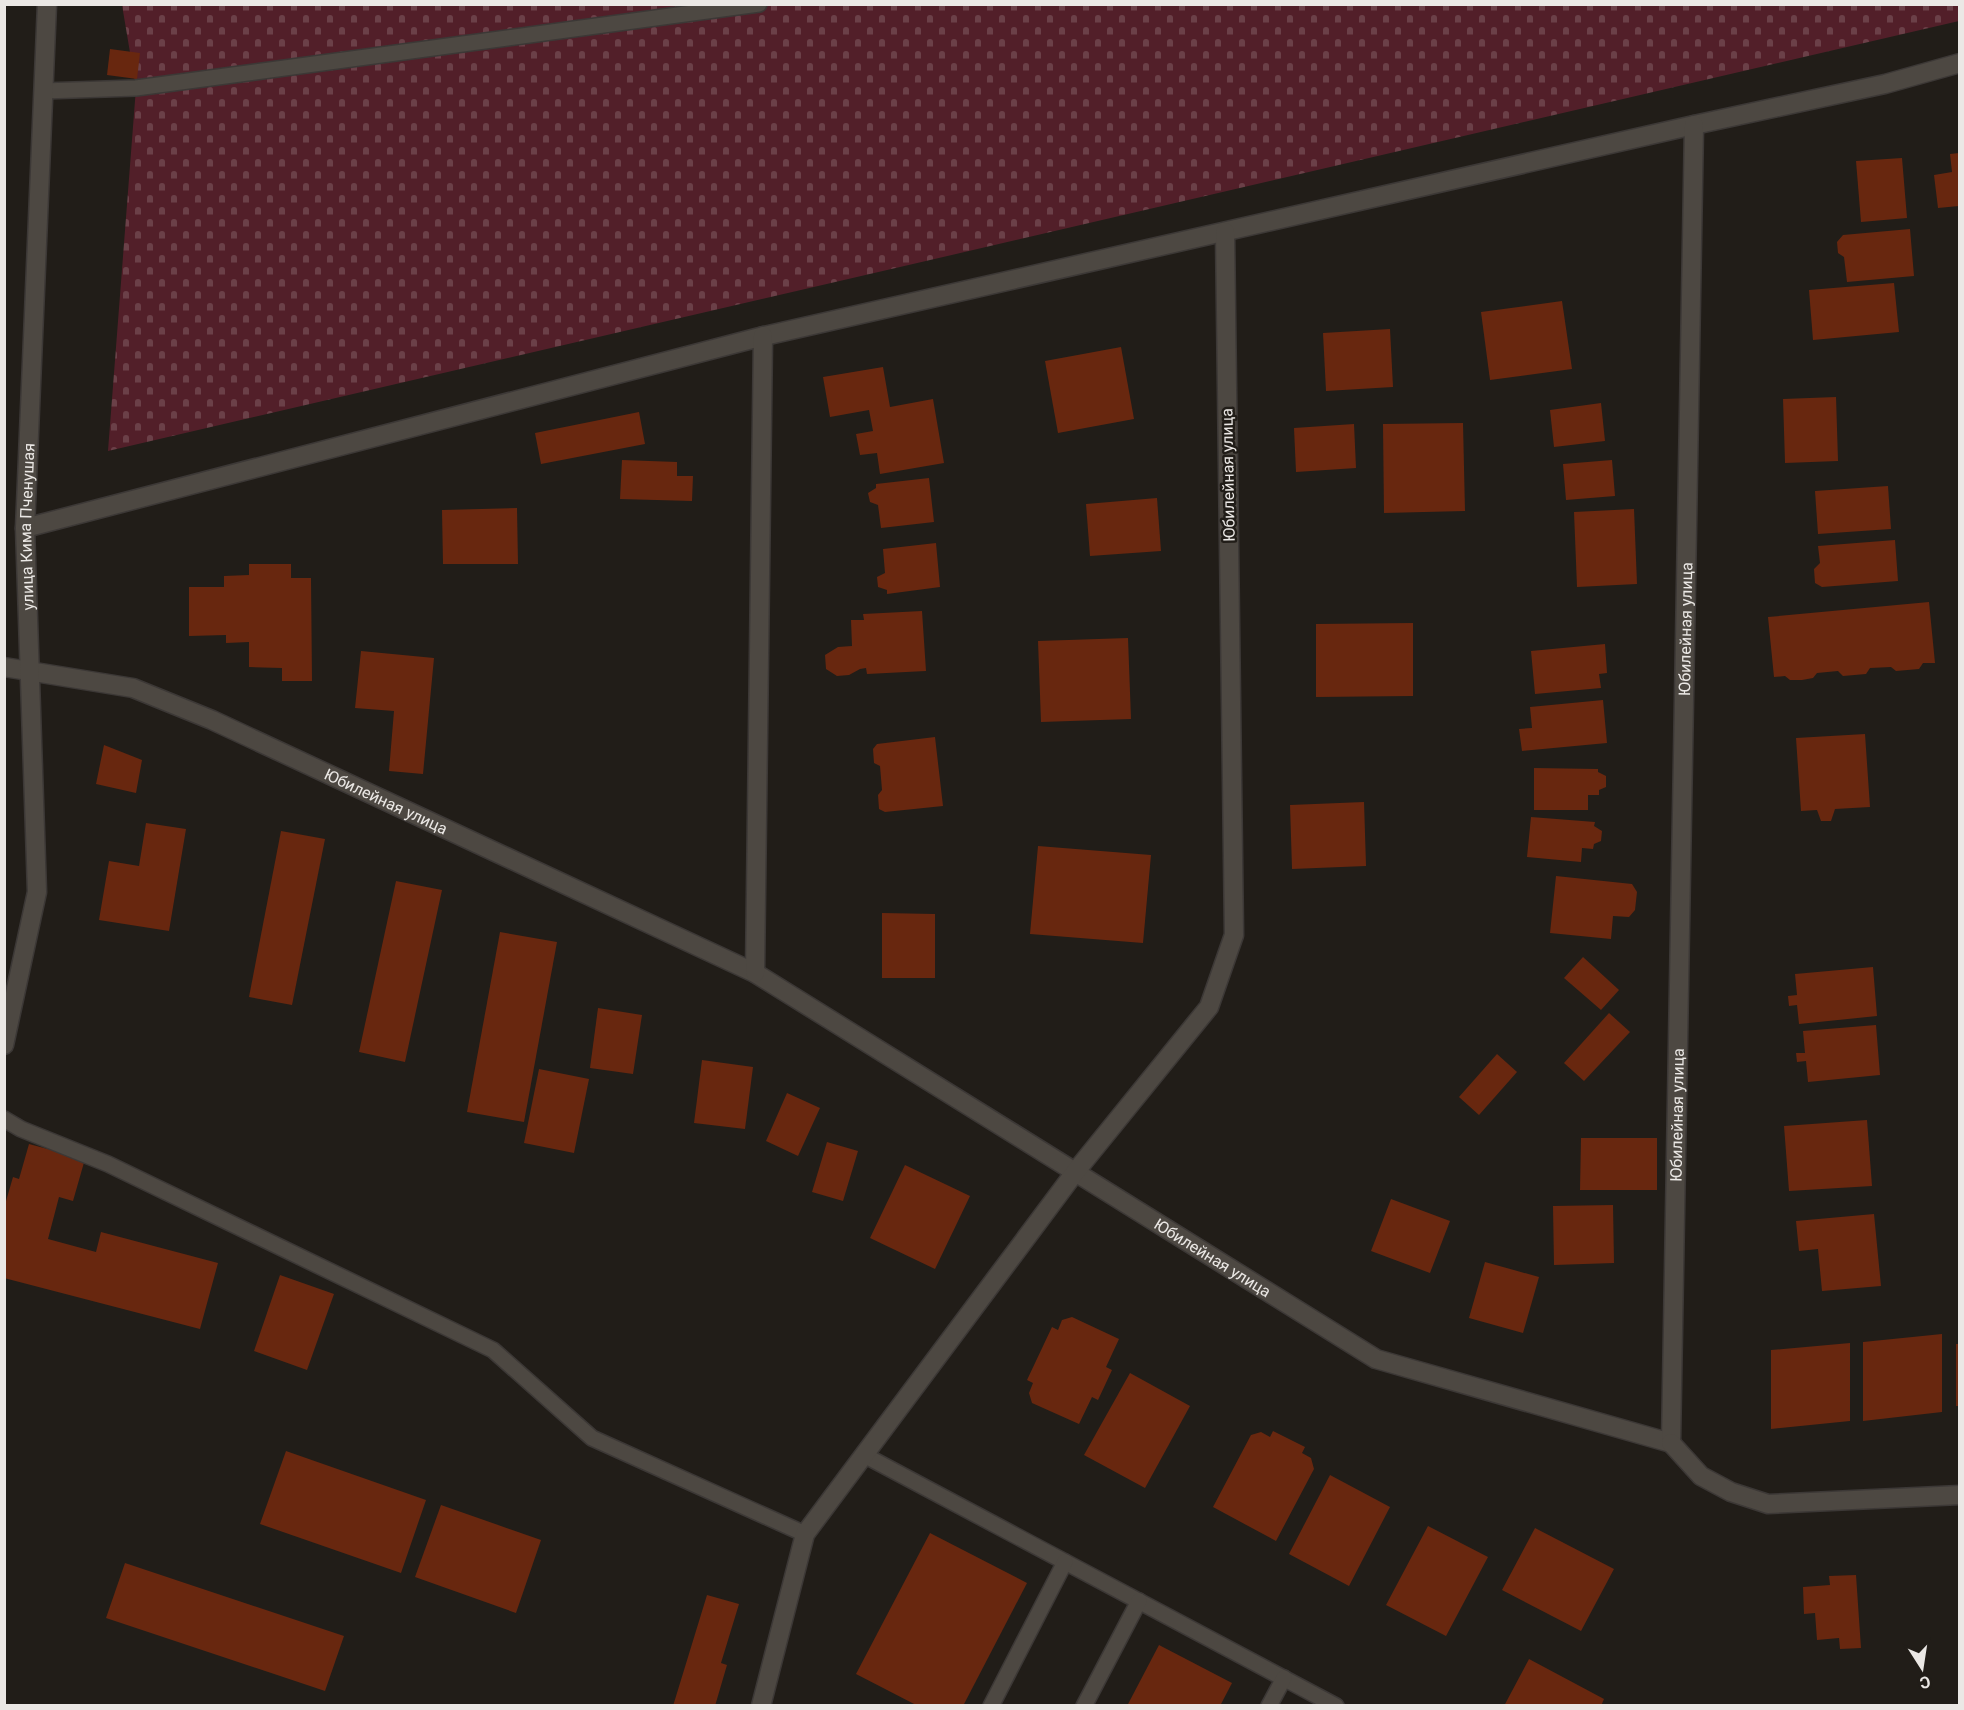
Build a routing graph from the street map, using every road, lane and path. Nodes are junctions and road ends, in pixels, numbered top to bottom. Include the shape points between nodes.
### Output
1 (47, 4) edge
2 (759, 4) edge
3 (1959, 63) edge
4 (43, 91) junction
5 (1694, 125) junction
6 (1225, 232) junction
7 (763, 336) junction
8 (26, 528) junction
9 (4, 667) edge
10 (31, 672) junction
11 (755, 973) junction
12 (4, 1045) edge
13 (4, 1119) edge
14 (1076, 1171) junction
15 (1671, 1443) junction
16 (864, 1455) junction
17 (1959, 1494) edge
18 (805, 1534) junction
19 (1065, 1562) junction
20 (1139, 1601) junction
21 (1284, 1678) junction
22 (761, 1706) edge
23 (991, 1706) edge
24 (1084, 1706) edge
25 (1269, 1706) edge
26 (1336, 1706) edge

1 - 4 street, улица Кима Пченушая
2 - 4 lane via 136,88
3 - 5 street via 1885,84
4 - 8 street, улица Кима Пченушая
5 - 6 street
5 - 15 street, Юбилейная улица
6 - 7 street
6 - 14 street, Юбилейная улица via 1234,935 1209,1007
7 - 8 street
7 - 11 street
8 - 10 street, улица Кима Пченушая
9 - 10 street, Юбилейная улица
10 - 11 street, Юбилейная улица via 133,688 212,720
10 - 12 street, улица Кима Пченушая via 37,892
11 - 14 street, Юбилейная улица
13 - 18 lane via 108,1164 493,1350 592,1438
14 - 15 street, Юбилейная улица via 1376,1359
14 - 16 street
15 - 17 street via 1701,1476 1731,1492 1768,1504
16 - 18 street
16 - 19 lane
18 - 22 street
19 - 20 lane
19 - 23 lane
20 - 21 lane
20 - 24 lane
21 - 25 lane
21 - 26 lane

